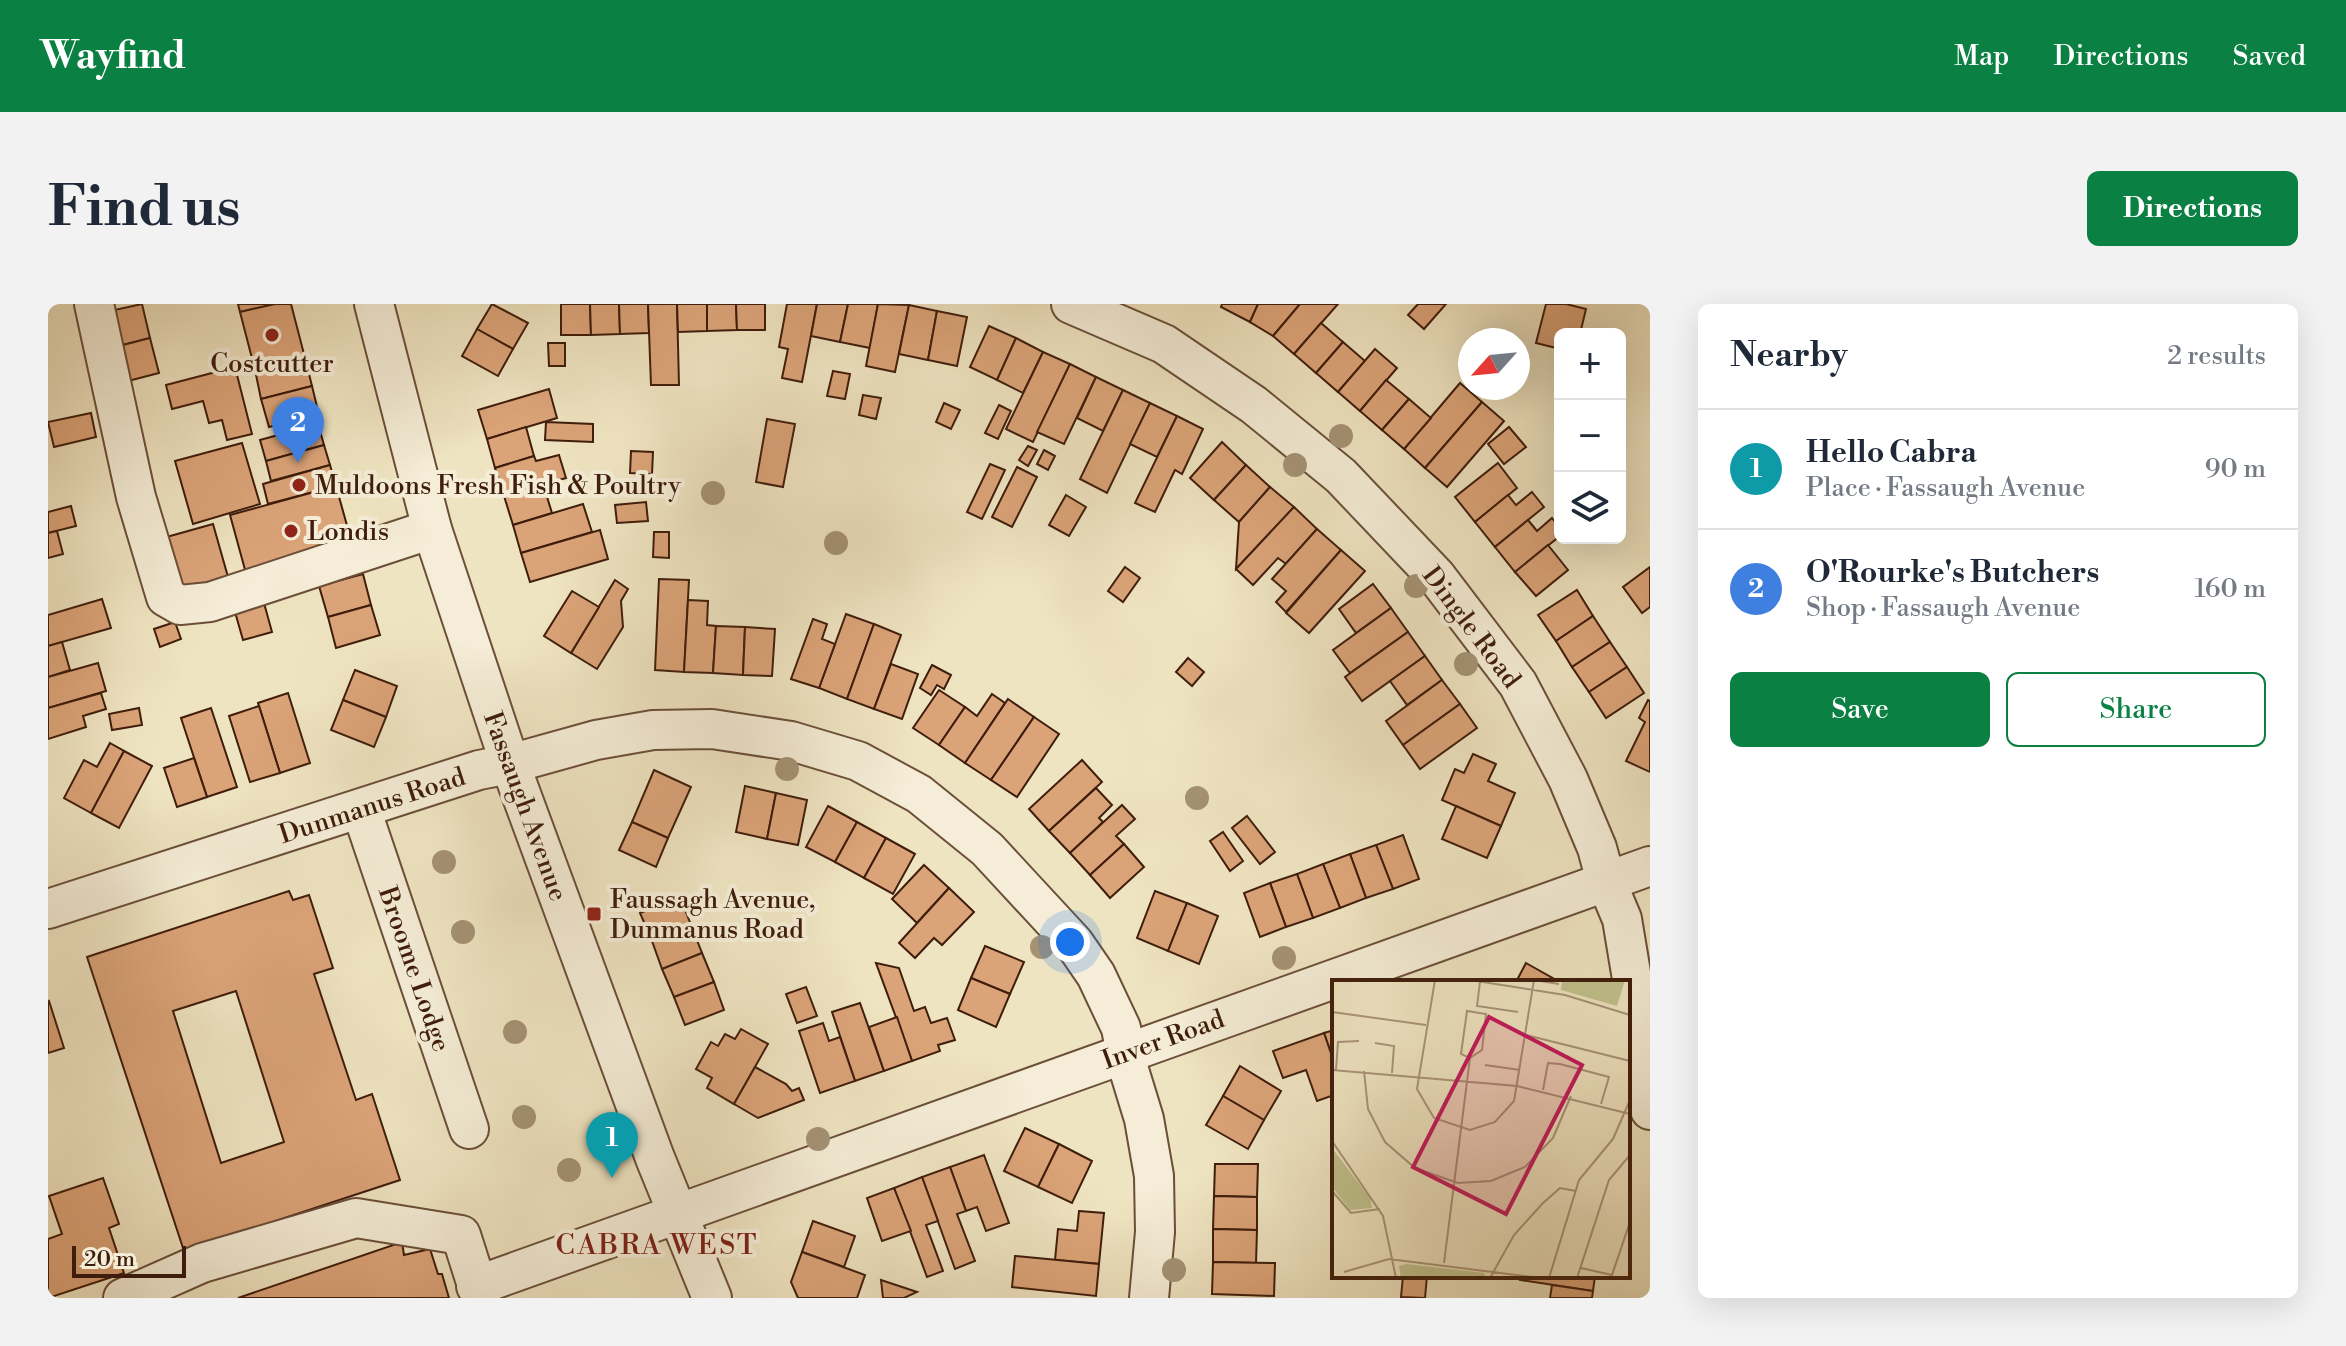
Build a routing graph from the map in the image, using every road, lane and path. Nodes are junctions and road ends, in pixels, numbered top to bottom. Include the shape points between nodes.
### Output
1 (94, 304) edge
2 (374, 304) edge
3 (1071, 304) edge
4 (432, 529) junction
5 (510, 764) junction
6 (361, 809) junction
7 (1650, 866) edge
8 (1606, 881) junction
9 (48, 909) edge
10 (1126, 1052) junction
11 (1650, 1110) edge
12 (469, 1129) dead end
13 (678, 1215) junction
14 (479, 1292) edge
15 (123, 1298) edge
16 (712, 1298) edge
17 (1149, 1298) edge

1 - 4 street via 136,497 166,597 180,605 210,602
2 - 4 street, Fassaugh Avenue
3 - 8 street, Dingle Road via 1164,344 1254,405 1341,476 1436,576 1518,684 1568,779
4 - 5 street, Fassaugh Avenue
5 - 6 street, Dunmanus Road
5 - 10 street, Dunmanus Road via 596,740 712,729 791,741 858,761 919,794 987,849 1074,943 1096,975 1121,1028
5 - 13 street, Fassaugh Avenue
6 - 9 street, Dunmanus Road
6 - 12 street, Broome Lodge
7 - 8 street, Inver Road
8 - 10 street, Inver Road
8 - 11 street, Dingle Road via 1622,919
10 - 13 street, Inver Road
10 - 17 street, Dunmanus Road via 1154,1176
13 - 14 street, Inver Road
13 - 16 street, Fassaugh Avenue
14 - 15 street via 461,1235 356,1218 202,1263

